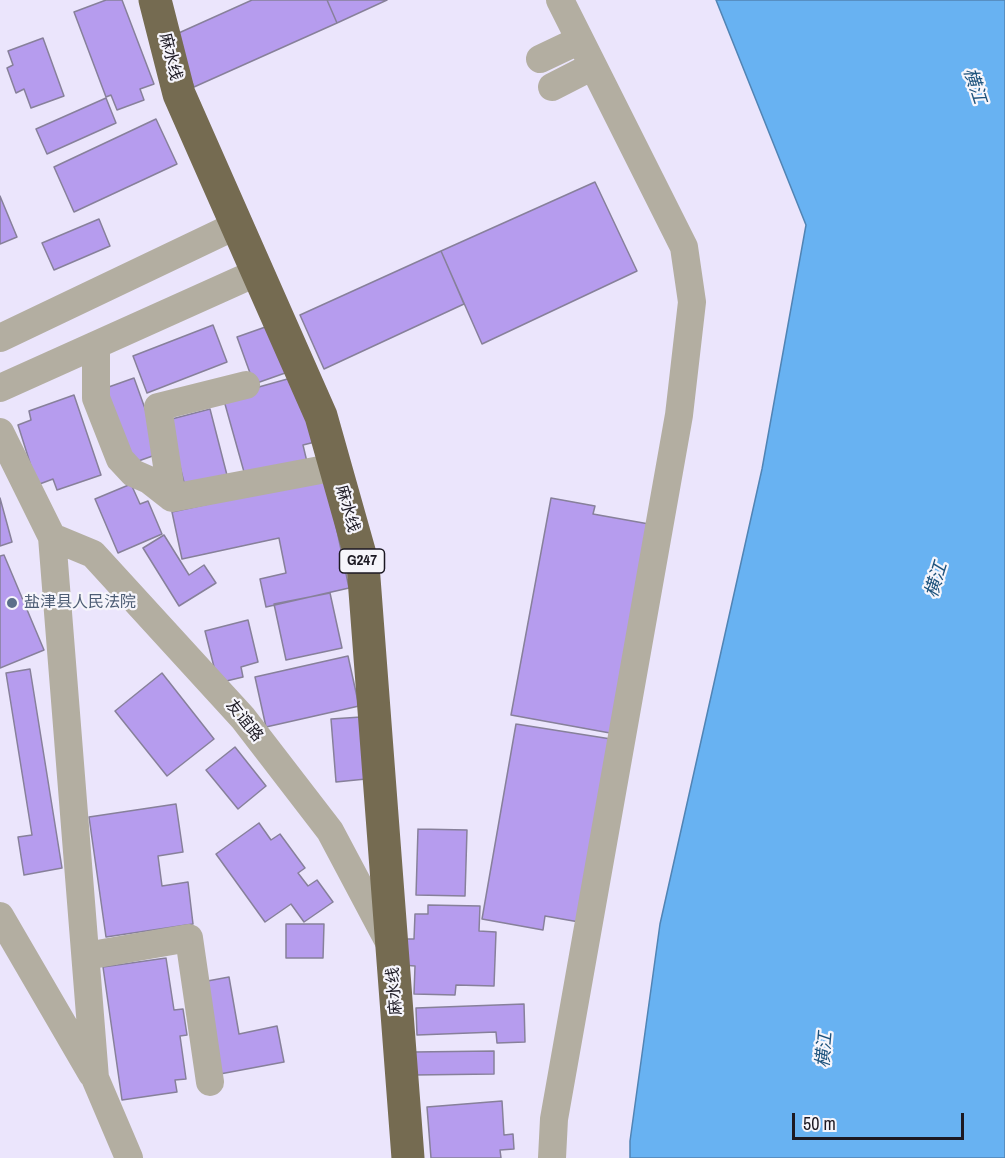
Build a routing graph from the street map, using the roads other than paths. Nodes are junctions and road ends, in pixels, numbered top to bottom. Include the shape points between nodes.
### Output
1 (155, 0) edge
2 (560, 0) edge
3 (580, 40) junction
4 (540, 59) dead end
5 (593, 66) junction
6 (552, 87) dead end
7 (237, 225) junction
8 (258, 272) junction
9 (0, 338) edge
10 (96, 345) junction
11 (246, 385) dead end
12 (0, 388) edge
13 (0, 432) edge
14 (336, 467) junction
15 (172, 498) junction
16 (52, 537) junction
17 (0, 916) edge
18 (392, 947) junction
19 (86, 956) junction
20 (95, 1078) junction
21 (210, 1082) dead end
22 (129, 1158) edge
23 (408, 1158) edge
24 (552, 1158) edge

1 - 7 highway, 麻水线 / G247 via 179,94
2 - 3 street
3 - 4 street
3 - 5 street
5 - 6 street
5 - 24 street via 684,247 692,302 679,415 554,1119
7 - 8 highway, 麻水线 / G247
7 - 9 street
8 - 10 street
8 - 14 highway, 麻水线 / G247 via 321,416
10 - 12 street
10 - 15 street via 96,398 120,459 133,473
11 - 15 street via 158,407
13 - 16 street
14 - 15 street
14 - 18 highway, 麻水线 / G247 via 363,565
16 - 18 street, 友谊路 via 93,554 243,718 330,831
16 - 19 street
17 - 20 street
18 - 23 highway, 麻水线 / G247
19 - 20 street
19 - 21 street via 189,938
20 - 22 street

